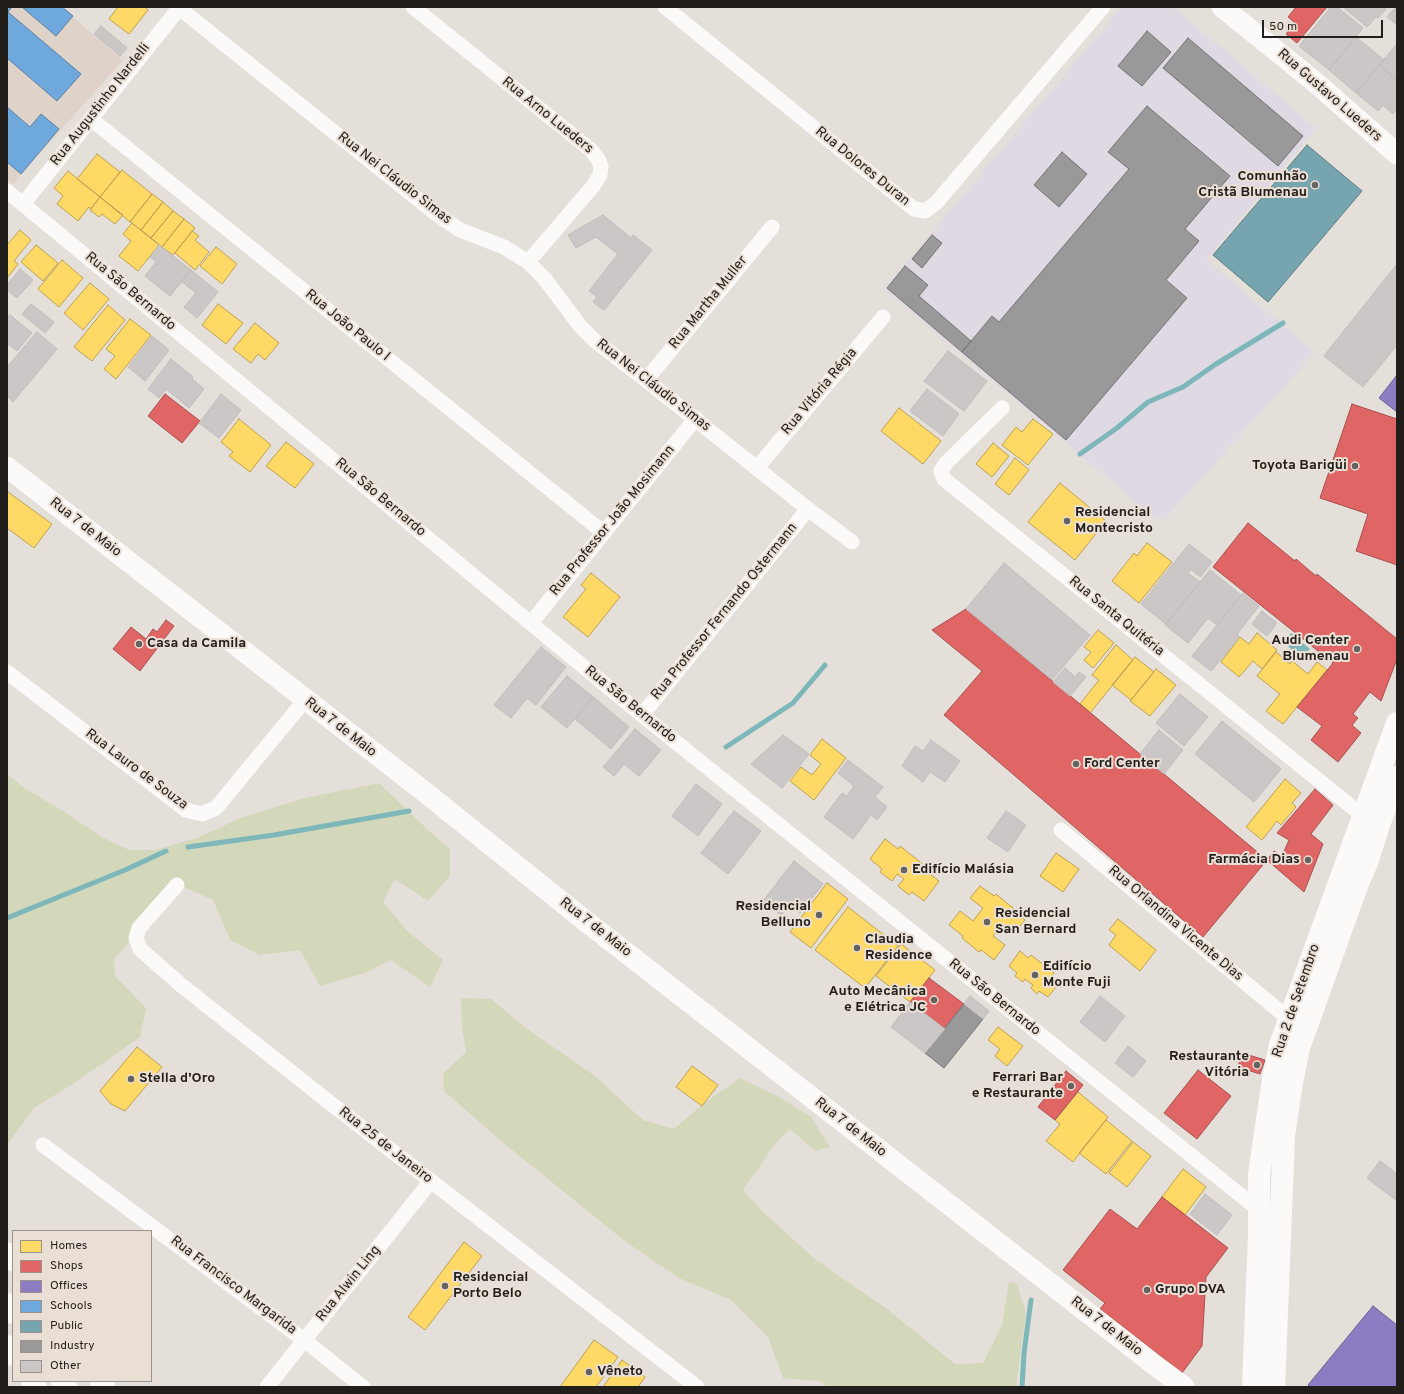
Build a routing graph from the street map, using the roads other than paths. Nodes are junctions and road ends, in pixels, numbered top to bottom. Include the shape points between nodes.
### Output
1 (179, 7) edge
2 (413, 7) edge
3 (665, 7) edge
4 (1103, 7) edge
5 (1222, 7) edge
6 (91, 119) junction
7 (1397, 154) edge
8 (7, 191) edge
9 (23, 204) junction
10 (772, 227) dead end
11 (528, 262) junction
12 (883, 317) dead end
13 (646, 380) junction
14 (1002, 408) dead end
15 (696, 418) junction
16 (757, 468) junction
17 (9, 472) edge
18 (808, 509) junction
19 (604, 533) junction
20 (852, 542) dead end
21 (531, 623) junction
22 (7, 672) edge
23 (305, 700) junction
24 (642, 715) junction
25 (1397, 723) edge
26 (1397, 777) edge
27 (1363, 816) junction
28 (1061, 830) dead end
29 (177, 885) dead end
30 (1289, 1018) junction
31 (43, 1145) dead end
32 (431, 1181) junction
33 (1259, 1210) junction
34 (304, 1340) junction
35 (267, 1387) edge
36 (363, 1387) edge
37 (697, 1387) edge
38 (1184, 1387) edge
39 (1253, 1387) edge
40 (1274, 1387) edge

1 - 6 street, Rua Augustinho Nardelli
1 - 11 street, Rua Nei Cláudio Simas via 435,213 460,230 504,248
2 - 11 street, Rua Arno Lueders via 591,150 598,159 601,166 600,175 593,186
3 - 4 street, Rua Dolores Duran via 914,209 925,211 936,203
5 - 7 street, Rua Gustavo Lueders via 1315,82
6 - 9 street, Rua Augustinho Nardelli
6 - 19 street, Rua João Paulo I
8 - 9 street, Rua São Bernardo
9 - 21 street, Rua São Bernardo
10 - 13 street, Rua Martha Muller
11 - 13 street, Rua Nei Cláudio Simas via 594,340
12 - 16 street, Rua Vitória Régia
13 - 15 street, Rua Nei Cláudio Simas
14 - 27 street, Rua Santa Quitéria via 946,463 941,471 944,479
15 - 16 street, Rua Nei Cláudio Simas
15 - 19 street, Rua Professor João Mosimann
16 - 18 street, Rua Nei Cláudio Simas
17 - 23 street, Rua 7 de Maio
18 - 20 street, Rua Nei Cláudio Simas
18 - 24 street, Rua Professor Fernando Ostermann
19 - 21 street, Rua Professor João Mosimann
21 - 24 street, Rua São Bernardo
22 - 23 street, Rua Lauro de Souza via 186,810 202,814 216,808
23 - 38 street, Rua 7 de Maio
24 - 33 street, Rua São Bernardo
25 - 27 main road, Rua 2 de Setembro
26 - 40 main road, Rua 2 de Setembro via 1299,1048 1292,1082 1284,1136
27 - 30 main road, Rua 2 de Setembro
28 - 30 street, Rua Orlandina Vicente Dias
29 - 32 street, Rua 25 de Janeiro via 139,928 136,938 140,949 181,985
30 - 33 main road, Rua 2 de Setembro via 1273,1079 1259,1174
31 - 34 street, Rua Francisco Margarida
32 - 34 street, Rua Alwin Ling
32 - 37 street, Rua 25 de Janeiro
33 - 39 main road, Rua 2 de Setembro
34 - 35 street, Rua Alwin Ling
34 - 36 street, Rua Francisco Margarida

